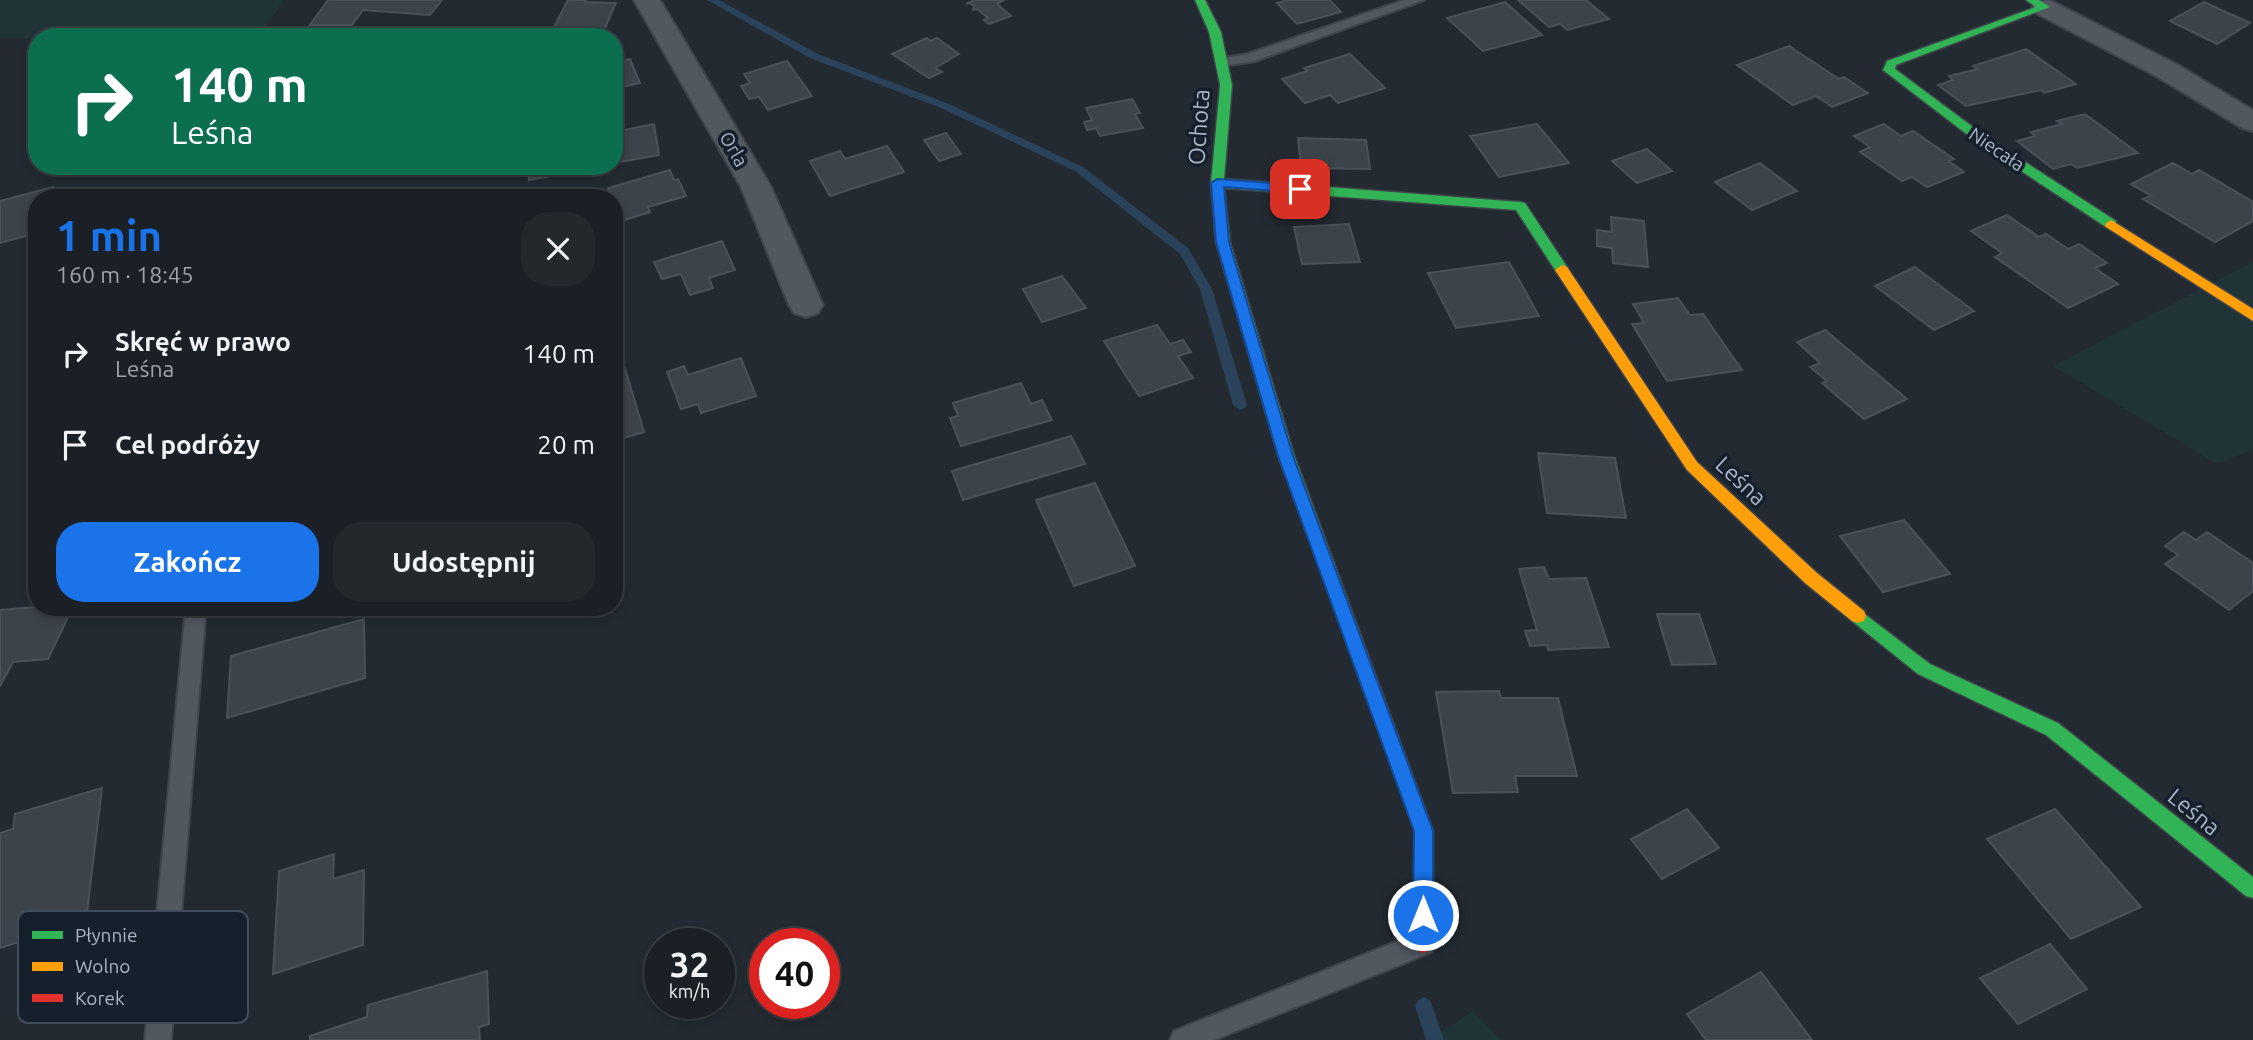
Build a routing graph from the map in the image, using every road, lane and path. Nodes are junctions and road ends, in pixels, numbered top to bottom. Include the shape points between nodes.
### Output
1 (647, 0) edge
2 (1200, 0) edge
3 (1417, 0) edge
4 (2038, 4) edge
5 (1223, 62) junction
6 (2252, 122) edge
7 (1217, 183) junction
8 (806, 305) dead end
9 (2253, 316) edge
10 (195, 616) edge
11 (2253, 889) edge
12 (169, 911) edge
13 (1423, 943) joint
14 (1183, 1040) edge

1 - 8 street, Orla via 755,187
2 - 5 street, Ochota
3 - 5 lane via 1250,58
4 - 6 street, Niecała via 2166,70
4 - 9 street, Niecała via 1891,63 1889,71 1981,139
5 - 7 street, Ochota via 1226,105
7 - 11 street, Leśna via 1520,206 1692,466 1811,578 1924,669 2052,729
7 - 13 street, Ochota via 1223,242 1286,456 1424,831
10 - 12 lane
13 - 14 lane

